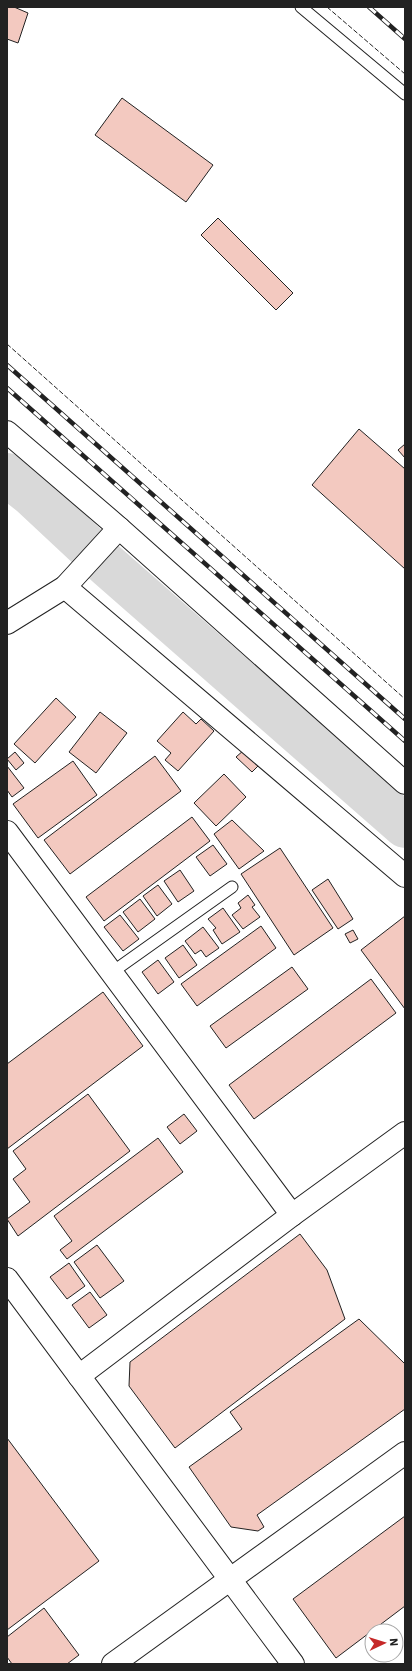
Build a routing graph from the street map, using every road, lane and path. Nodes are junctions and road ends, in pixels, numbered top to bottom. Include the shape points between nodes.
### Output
1 (301, 7) edge
2 (405, 94) edge
3 (7, 432) edge
4 (115, 532) junction
5 (65, 587) junction
6 (7, 623) edge
7 (405, 783) edge
8 (7, 832) edge
9 (405, 876) edge
10 (232, 888) dead end
11 (111, 972) junction
12 (405, 1133) edge
13 (292, 1215) junction
14 (7, 1279) edge
15 (79, 1376) junction
16 (405, 1453) edge
17 (229, 1579) junction
18 (113, 1664) edge
19 (292, 1664) edge

1 - 2 lane
3 - 4 street
4 - 5 street
4 - 7 street
5 - 6 street
5 - 9 street
8 - 11 street
10 - 11 lane
11 - 13 street
12 - 13 street
13 - 15 street
14 - 15 street
15 - 17 street
16 - 17 street
17 - 18 street
17 - 19 street

